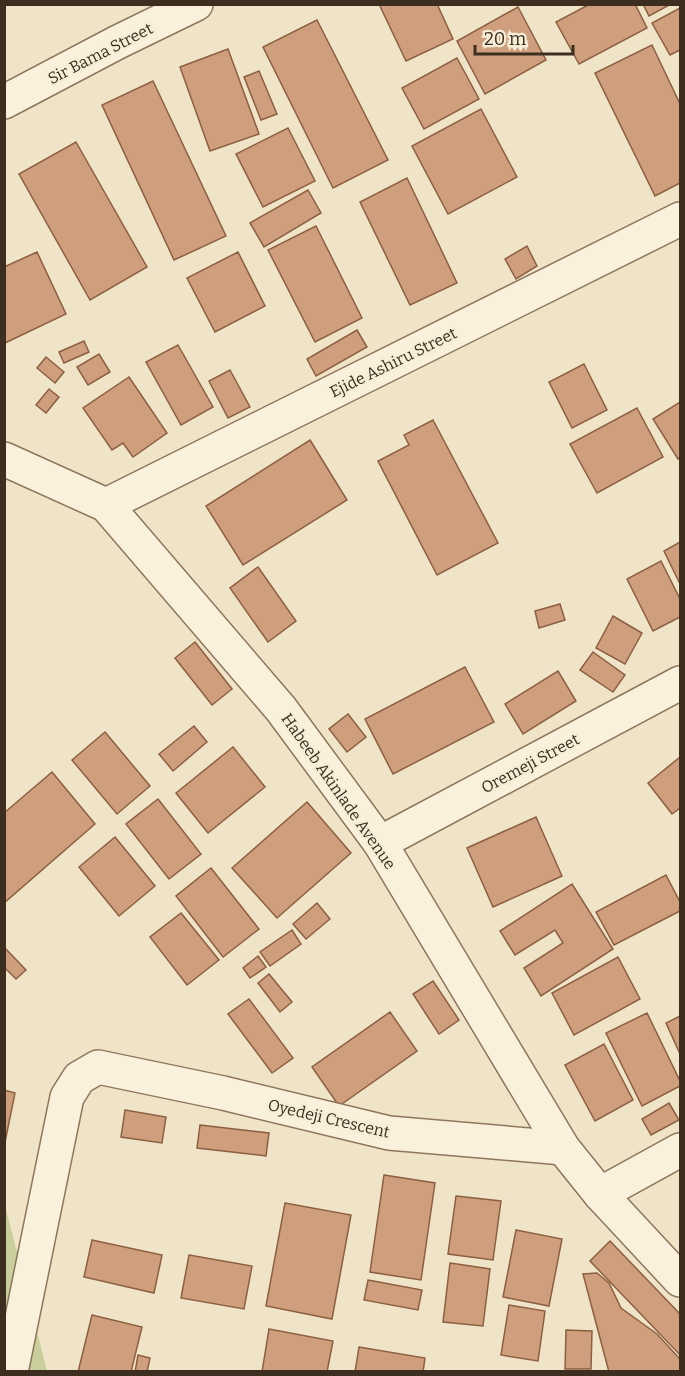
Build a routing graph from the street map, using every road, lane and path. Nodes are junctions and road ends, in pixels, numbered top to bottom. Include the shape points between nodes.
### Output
1 (196, 4) edge
2 (4, 102) edge
3 (681, 219) edge
4 (4, 459) edge
5 (106, 505) junction
6 (681, 683) edge
7 (380, 843) junction
8 (563, 1148) junction
9 (681, 1150) edge
10 (600, 1194) junction
11 (681, 1280) edge
12 (11, 1371) edge

1 - 2 street, Sir Bama Street
3 - 5 street, Ejide Ashiru Street
4 - 5 street, Habeeb Akinlade Avenue
5 - 7 street, Habeeb Akinlade Avenue via 281,709
6 - 7 street, Oremeji Street
7 - 8 street, Habeeb Akinlade Avenue
8 - 10 street, Habeeb Akinlade Avenue
8 - 12 street, Oyedeji Crescent via 389,1133 98,1067 79,1078 67,1097
9 - 10 street
10 - 11 street, Habeeb Akinlade Avenue

